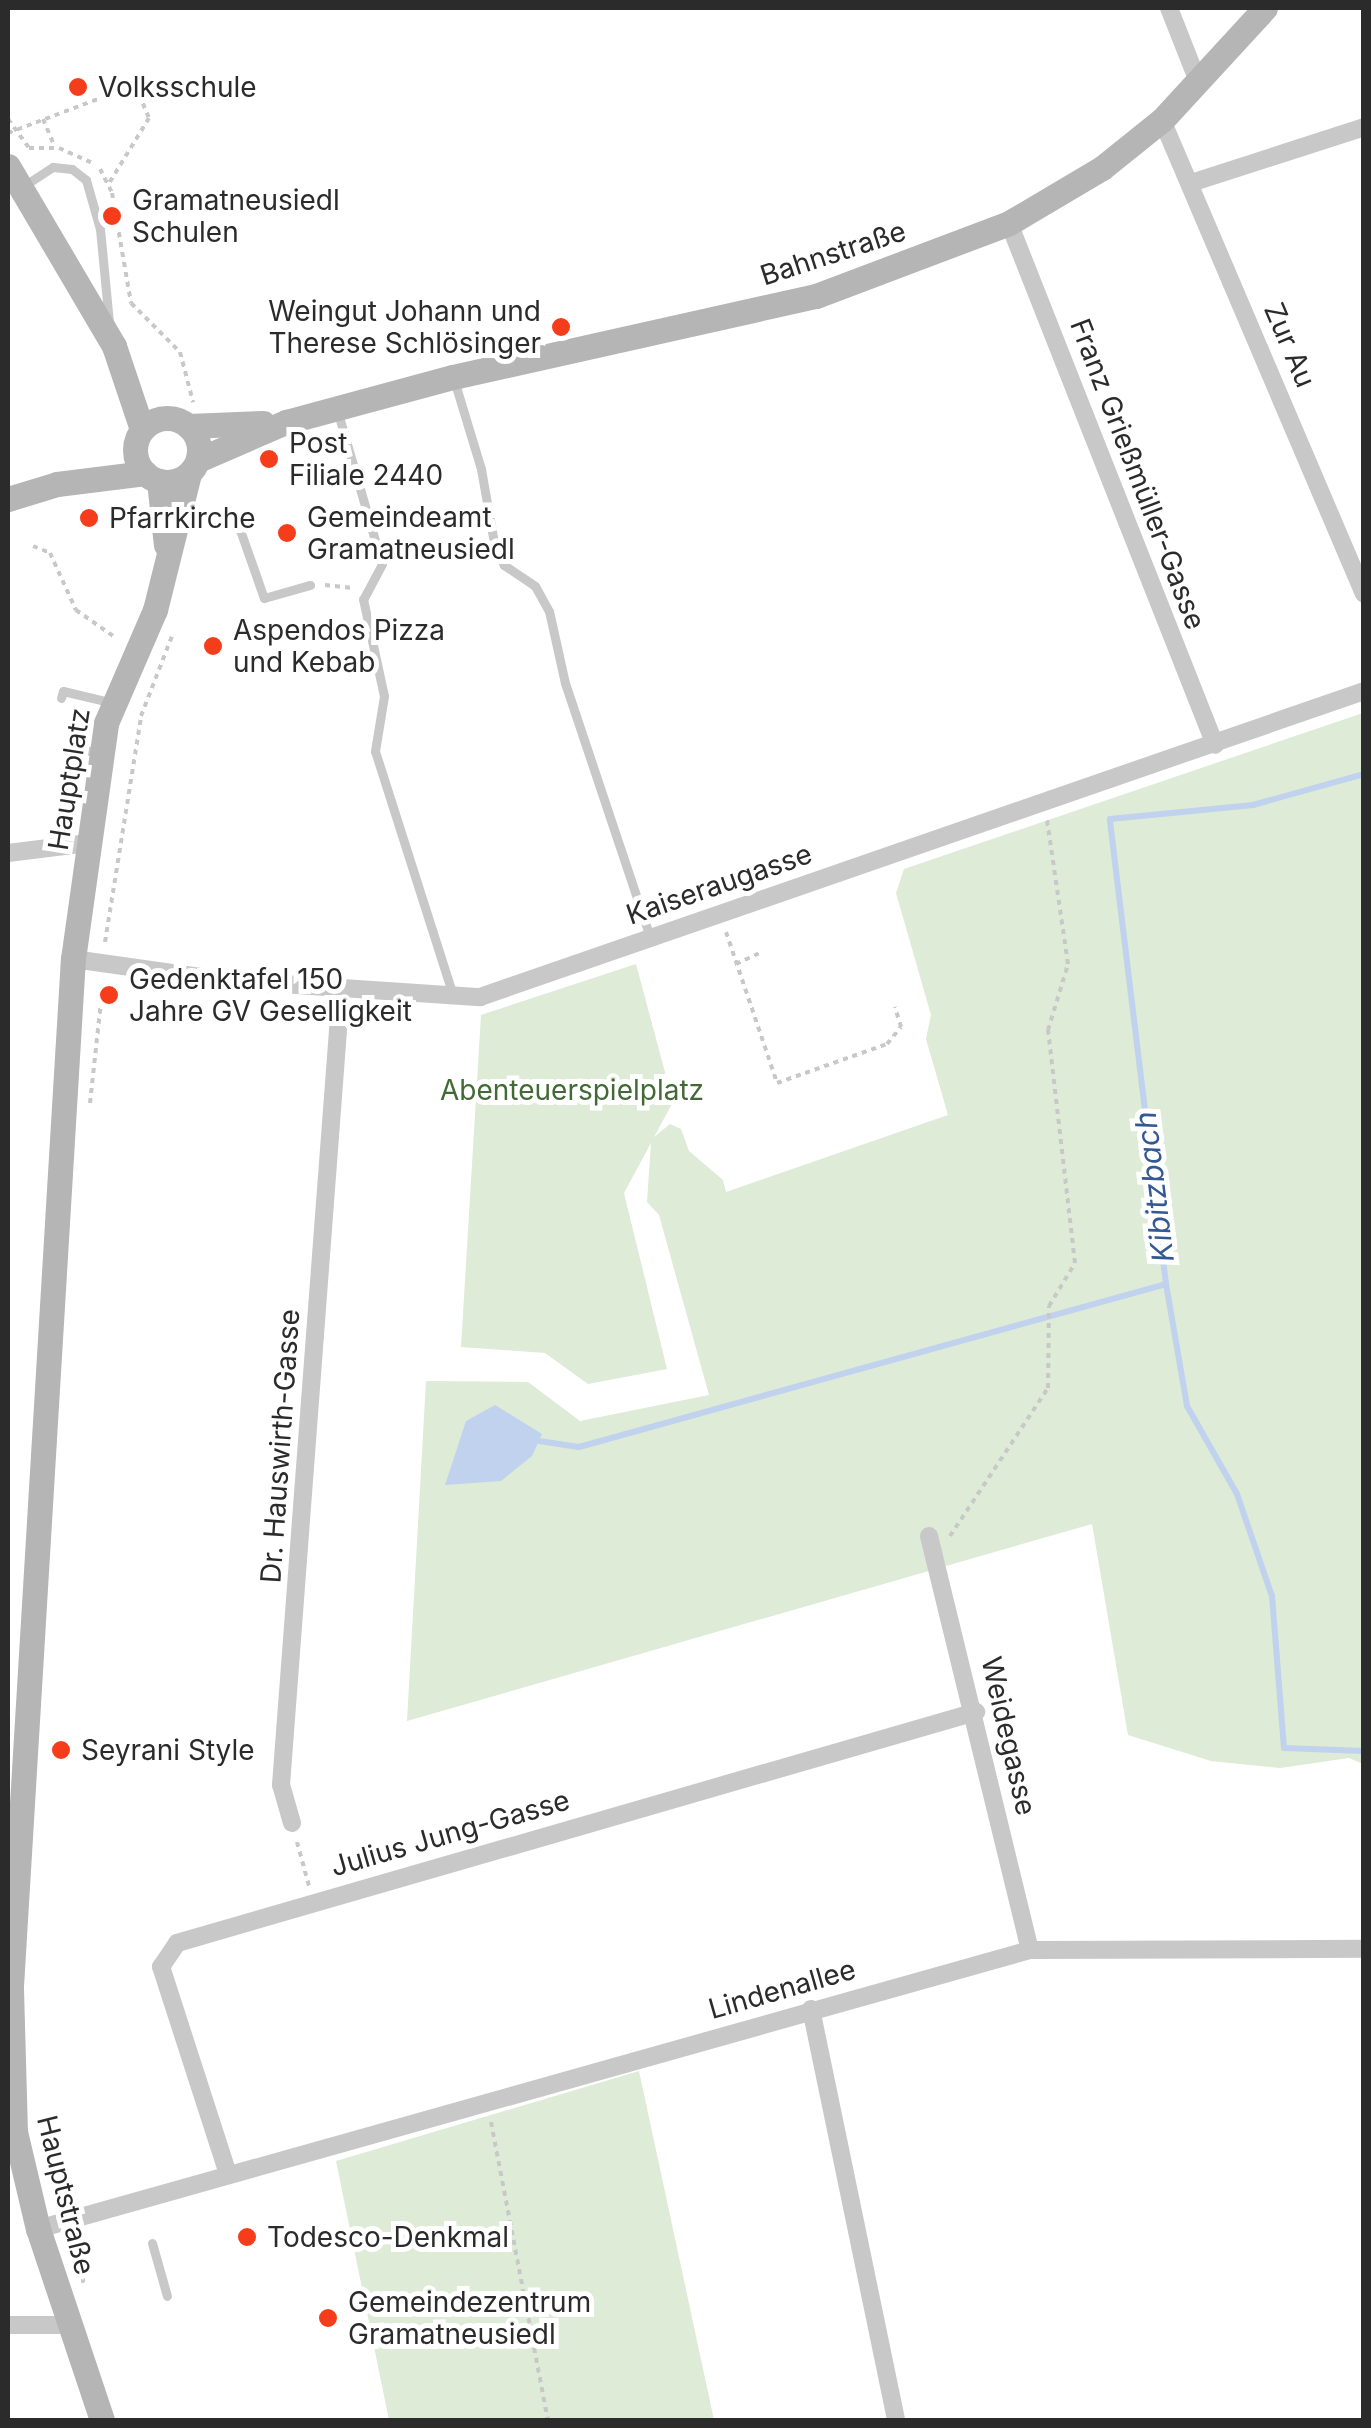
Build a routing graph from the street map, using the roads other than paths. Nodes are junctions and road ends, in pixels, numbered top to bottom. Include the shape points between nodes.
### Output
1 (1169, 8) edge
2 (1265, 8) edge
3 (1198, 84) junction
4 (1162, 120) junction
5 (1364, 127) edge
6 (12, 176) edge
7 (1191, 183) junction
8 (1009, 224) junction
9 (112, 341) junction
10 (453, 377) junction
11 (336, 408) junction
12 (286, 422) junction
13 (158, 429) junction
14 (194, 467) junction
15 (152, 477) junction
16 (57, 484) junction
17 (8, 499) edge
18 (181, 514) junction
19 (167, 560) junction
20 (310, 586) road end
21 (1364, 594) edge
22 (1364, 691) edge
23 (62, 698) dead end
24 (112, 702) junction
25 (1214, 745) junction
26 (75, 750) dead end
27 (102, 752) junction
28 (88, 843) junction
29 (8, 853) edge
30 (650, 938) junction
31 (73, 959) junction
32 (341, 991) junction
33 (454, 999) junction
34 (929, 1536) dead end
35 (976, 1712) junction
36 (292, 1823) road end
37 (1364, 1949) edge
38 (1030, 1950) junction
39 (811, 2009) junction
40 (228, 2174) junction
41 (38, 2229) junction
42 (152, 2243) dead end
43 (167, 2296) dead end
44 (8, 2325) edge
45 (68, 2325) junction
46 (102, 2420) edge
47 (896, 2420) edge

1 - 3 street
2 - 3 main road, Bahnstraße
3 - 4 main road, Bahnstraße
4 - 7 street, Zur Au
4 - 8 main road, Bahnstraße via 1102,168
5 - 7 street
6 - 9 main road
6 - 9 lane via 52,167 72,169 86,180 100,229
7 - 21 street, Zur Au
8 - 10 main road, Bahnstraße via 816,296
8 - 25 street, Franz Grießmüller-Gasse
9 - 13 main road
10 - 11 main road, Bahnstraße
10 - 30 lane via 482,469 494,543 504,566 535,586 550,611 565,684
11 - 12 main road, Bahnstraße
11 - 33 lane via 382,564 363,599 384,696 376,751
12 - 13 main road, Bahnstraße
12 - 14 main road, Bahnstraße
13 - 14 main road via 197,437
13 - 15 main road, Hauptplatz
13 - 16 main road
14 - 15 main road, Bahnstraße
14 - 18 main road, Hauptplatz
15 - 16 main road, Bahnstraße
15 - 19 main road, Hauptplatz
16 - 17 main road
18 - 19 main road, Hauptplatz
18 - 20 lane via 234,513 264,598
19 - 24 main road, Hauptplatz
22 - 25 street, Kaiseraugasse
23 - 24 lane via 63,691
24 - 27 main road, Hauptplatz
25 - 30 street, Kaiseraugasse
26 - 27 lane
27 - 28 main road, Hauptplatz
28 - 29 street
28 - 31 main road, Hauptplatz
30 - 33 street, Kaiseraugasse via 480,997
31 - 32 street, Kaiseraugasse
31 - 41 main road, Hauptstraße via 10,1986 15,2132
32 - 33 street, Kaiseraugasse
32 - 36 street, Dr. Hauswirth-Gasse via 281,1785
34 - 35 street, Weidegasse
35 - 38 street, Weidegasse
35 - 40 street, Julius Jung-Gasse via 177,1943 161,1966
37 - 38 street, Lindenallee
38 - 39 street, Lindenallee
39 - 40 street, Lindenallee
39 - 47 street
40 - 41 street, Lindenallee
41 - 45 main road, Hauptstraße
42 - 43 lane
44 - 45 street
45 - 46 main road, Hauptstraße

